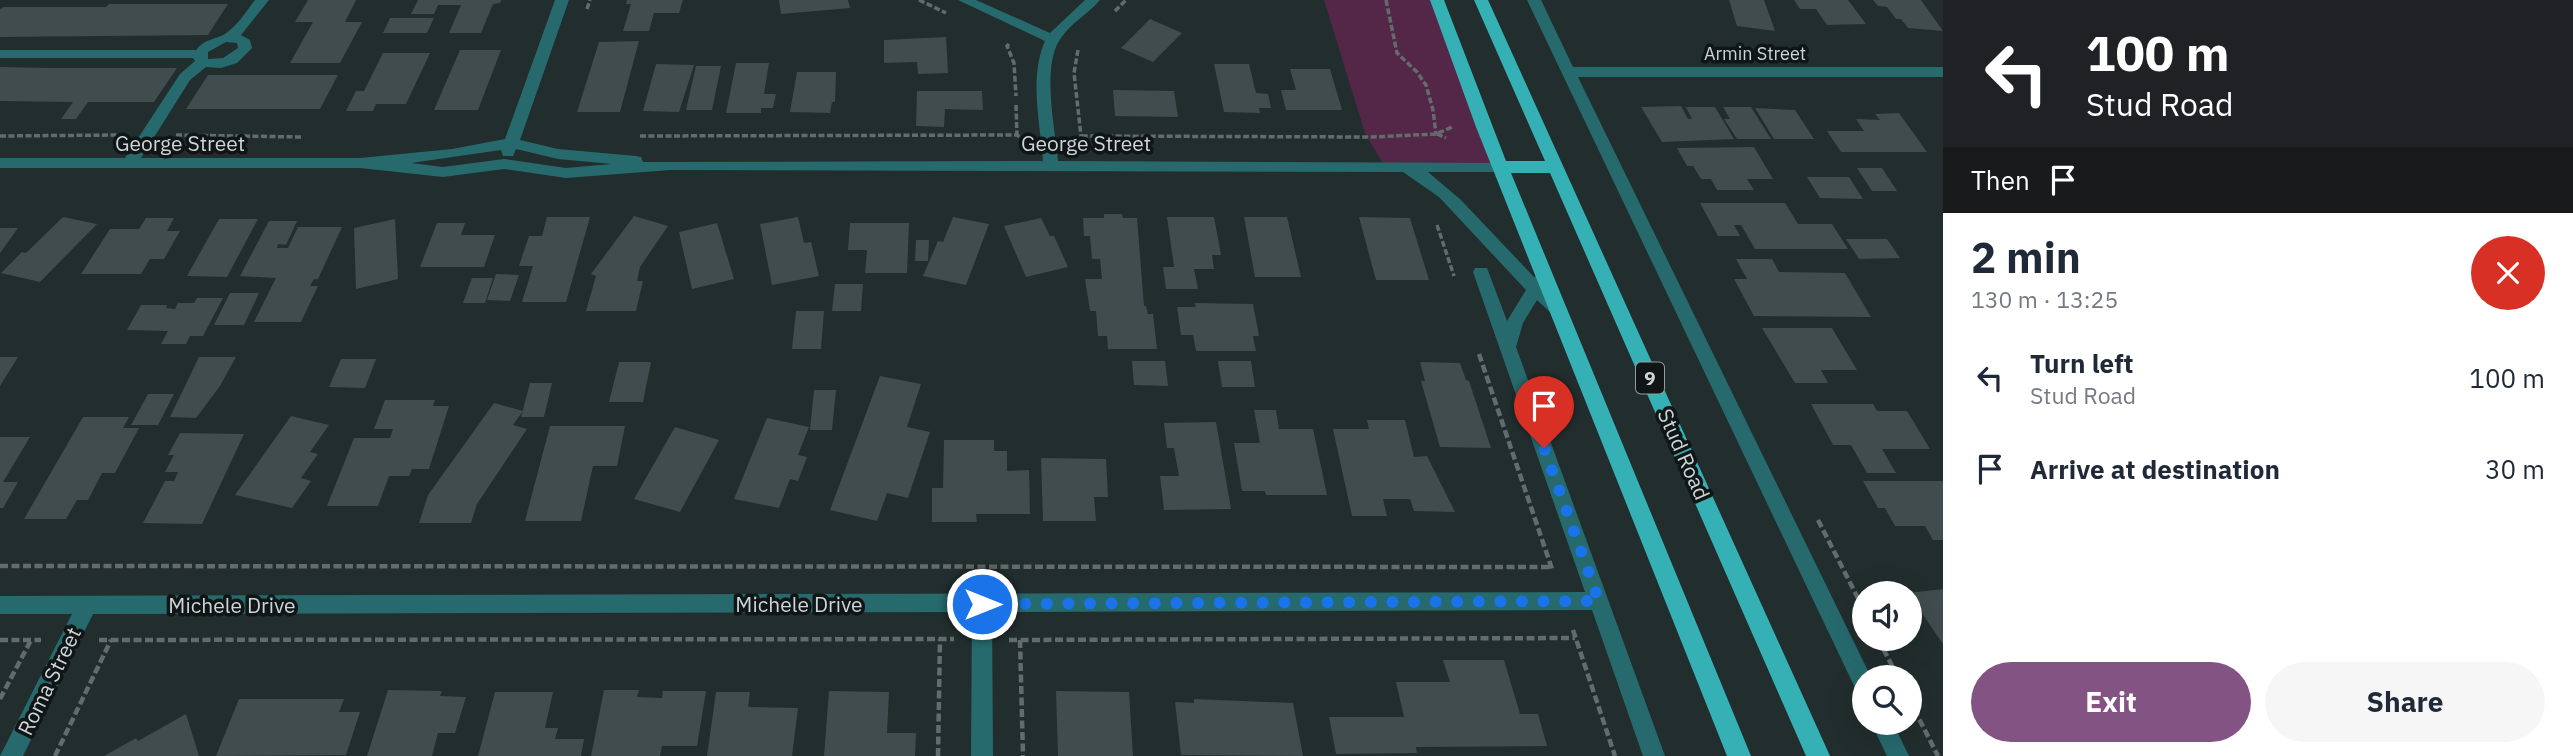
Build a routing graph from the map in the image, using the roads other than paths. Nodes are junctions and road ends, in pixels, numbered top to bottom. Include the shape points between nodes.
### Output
1 (262, 0) edge
2 (562, 0) edge
3 (965, 0) edge
4 (1093, 0) edge
5 (1437, 0) edge
6 (1481, 0) edge
7 (1534, 0) edge
8 (232, 37) junction
9 (1053, 39) junction
10 (0, 54) edge
11 (202, 58) junction
12 (1568, 72) junction
13 (1943, 72) edge
14 (511, 143) junction
15 (0, 163) edge
16 (360, 163) junction
17 (129, 164) junction
18 (504, 164) junction
19 (1051, 164) junction
20 (670, 165) junction
21 (1406, 167) junction
22 (1501, 167) junction
23 (1557, 167) junction
24 (1481, 272) dead end
25 (1540, 281) junction
26 (1508, 346) junction
27 (1599, 601) junction
28 (0, 604) edge
29 (982, 604) junction
30 (87, 605) junction
31 (1854, 665) edge
32 (1888, 735) edge
33 (12, 756) edge
34 (982, 756) edge
35 (1654, 756) edge
36 (1739, 756) edge
37 (1818, 756) edge
38 (1898, 756) edge

1 - 8 street
2 - 14 street
3 - 9 street
4 - 9 street
5 - 22 highway
6 - 23 highway, Stud Road / 9
7 - 12 street
8 - 11 street via 212,42
8 - 11 street via 246,44 238,57 223,63
9 - 19 street via 1045,67
10 - 11 street
11 - 17 street
12 - 13 street, Armin Street
12 - 31 street
14 - 16 street, George Street
14 - 18 street
14 - 20 street, George Street via 558,154
15 - 17 street, George Street
16 - 17 street, George Street
16 - 18 street, George Street via 443,172
18 - 20 street, George Street via 566,173
19 - 20 street, George Street
19 - 21 street, George Street
21 - 22 street, George Street
21 - 25 street via 1425,176
22 - 23 highway
22 - 25 highway
23 - 37 highway, Stud Road / 9
24 - 26 street
25 - 26 street
25 - 36 highway via 1560,311
26 - 27 street
27 - 29 street, Michele Drive
27 - 35 street
28 - 30 street, Michele Drive
29 - 30 street, Michele Drive
29 - 34 street
30 - 33 street, Roma Street
32 - 38 street

